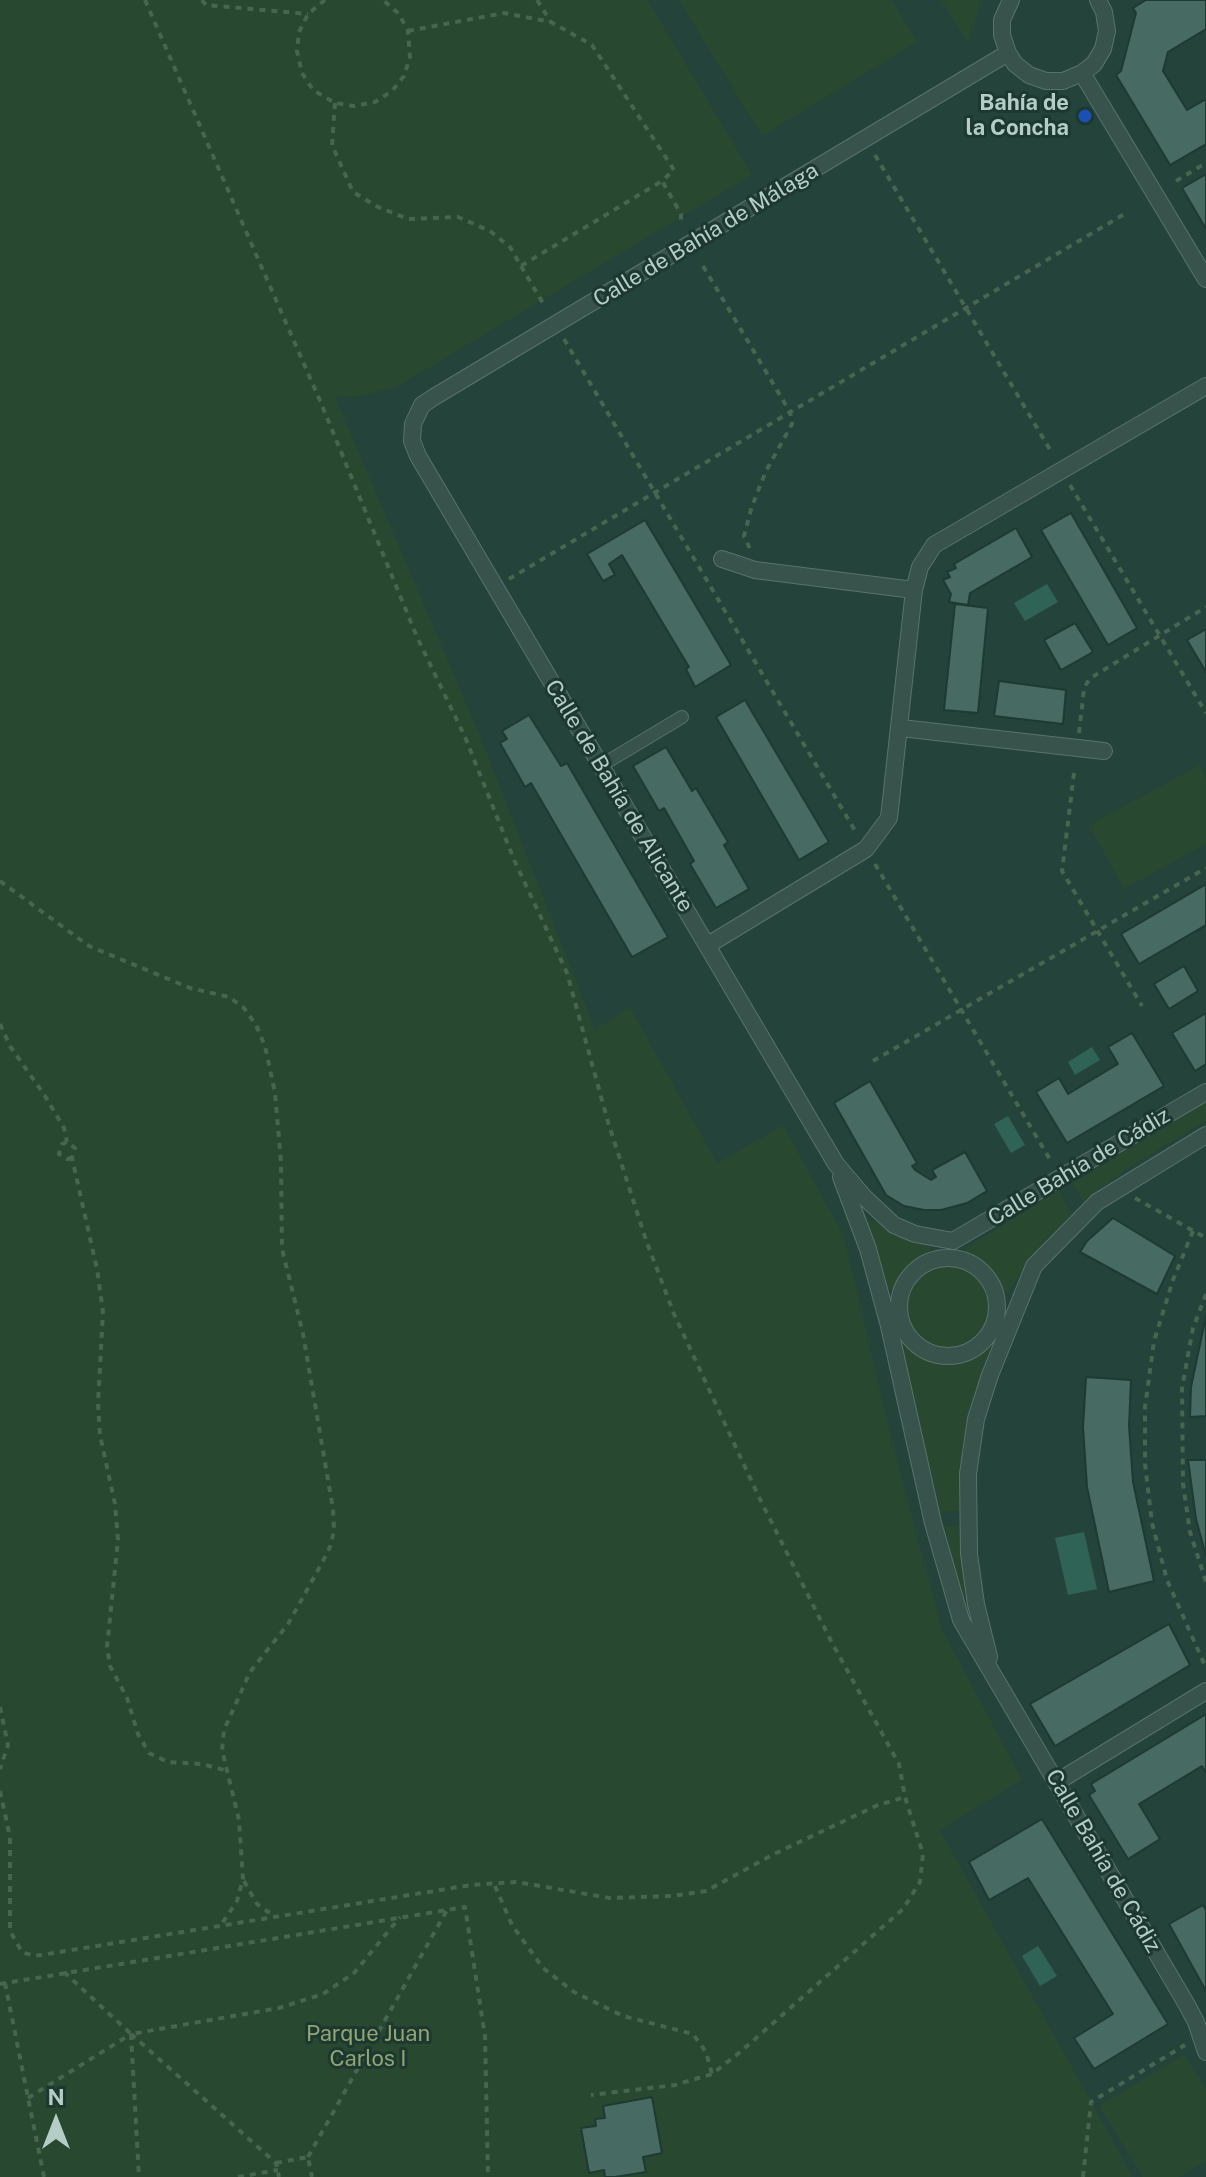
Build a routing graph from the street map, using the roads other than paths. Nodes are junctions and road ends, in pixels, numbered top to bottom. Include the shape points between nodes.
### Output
1 (1011, 0) edge
2 (1099, 0) edge
3 (1008, 53) junction
4 (1082, 73) junction
5 (1206, 279) edge
6 (1206, 386) edge
7 (413, 424) joint
8 (722, 559) dead end
9 (914, 590) junction
10 (682, 717) dead end
11 (901, 728) junction
12 (1104, 751) dead end
13 (602, 765) junction
14 (708, 945) junction
15 (1206, 1092) edge
16 (1206, 1135) edge
17 (836, 1164) junction
18 (953, 1250) junction
19 (895, 1325) junction
20 (1001, 1330) junction
21 (993, 1673) junction
22 (1206, 1691) edge
23 (1057, 1782) junction
24 (1202, 2034) edge

1 - 3 street via 1002,20
2 - 4 street via 1107,31 1103,49
3 - 4 street via 1029,75 1046,81
3 - 7 street, Calle de Bahía de Málaga via 434,397 422,405
4 - 5 street
6 - 9 street via 934,545
7 - 13 street, Calle de Bahía de Alicante via 418,456
8 - 9 street via 755,570
9 - 11 street
10 - 13 street
11 - 12 street
11 - 14 street via 889,818 866,849
13 - 14 street, Calle de Bahía de Alicante
14 - 17 street, Calle de Bahía de Alicante
15 - 18 street, Calle Bahía de Cádiz
16 - 20 street, Calle Bahía de Cádiz via 1097,1202 1034,1266
17 - 18 street, Calle de Bahía de Alicante via 894,1225
17 - 19 street, Calle de Bahía de Alicante
18 - 19 street via 909,1276
18 - 20 street via 991,1282
19 - 20 street via 923,1349 955,1356
19 - 21 street, Calle Bahía de Cádiz via 933,1523 961,1620
20 - 21 street, Calle Bahía de Cádiz via 976,1419 968,1474 969,1554
21 - 23 street, Calle Bahía de Cádiz
22 - 23 street
23 - 24 street, Calle Bahía de Cádiz

